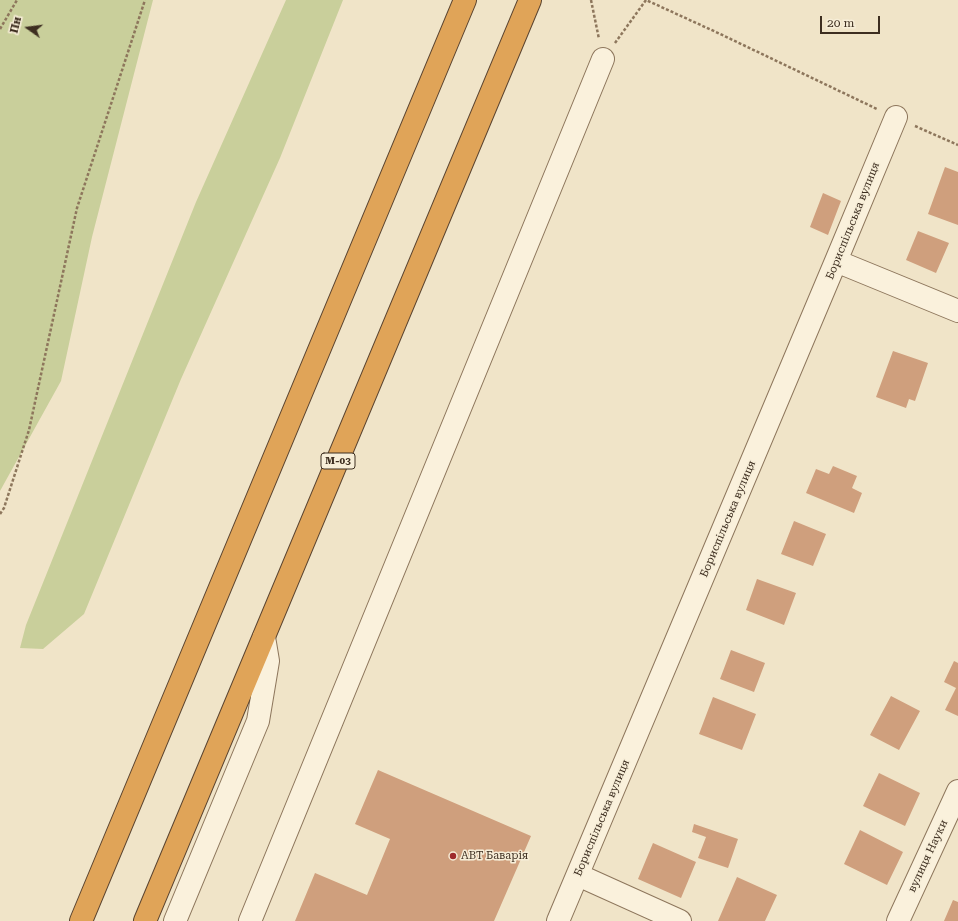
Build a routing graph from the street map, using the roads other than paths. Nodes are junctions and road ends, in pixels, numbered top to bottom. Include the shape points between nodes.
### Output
1 (464, 0) edge
2 (530, 0) edge
3 (603, 59) road end
4 (896, 117) road end
5 (836, 261) junction
6 (958, 311) edge
7 (264, 637) junction
8 (958, 791) edge
9 (578, 875) junction
10 (81, 921) edge
11 (145, 921) edge
12 (175, 921) edge
13 (250, 921) edge
14 (558, 921) edge
15 (680, 921) edge
16 (898, 921) edge

1 - 10 highway
2 - 7 highway, М-03
3 - 13 street
4 - 5 street, Бориспільська вулиця
5 - 6 street
5 - 9 street, Бориспільська вулиця
7 - 11 highway, М-03
7 - 12 street via 268,661 258,721
8 - 16 street, вулиця Науки
9 - 14 street, Бориспільська вулиця
9 - 15 street

